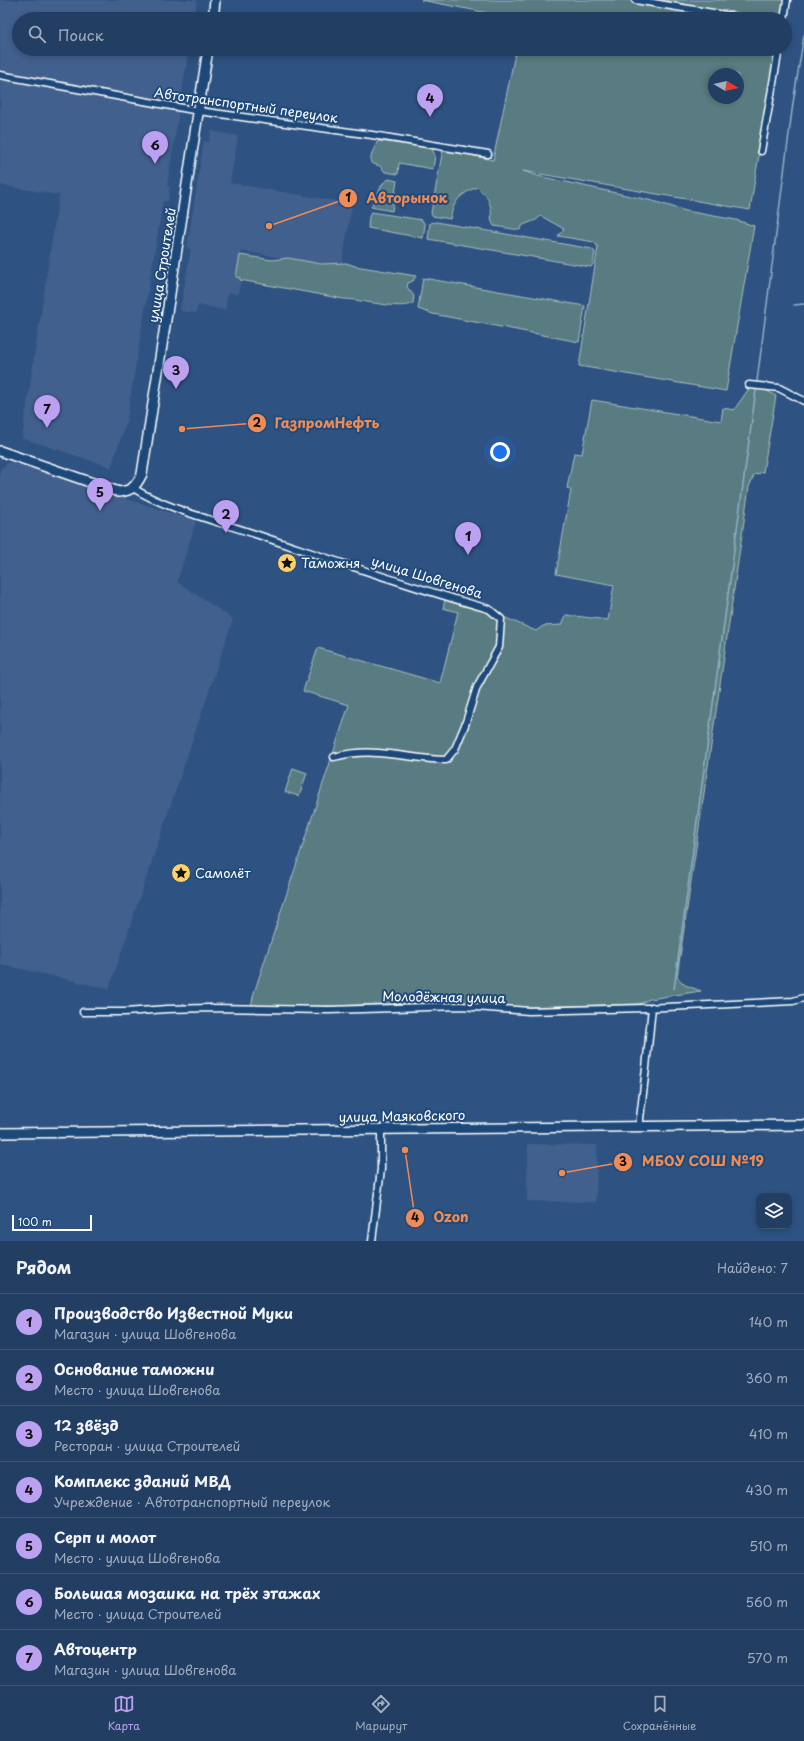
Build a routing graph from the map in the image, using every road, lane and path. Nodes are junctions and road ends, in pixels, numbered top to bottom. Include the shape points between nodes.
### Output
1 (215, 0) edge
2 (635, 0) edge
3 (787, 0) edge
4 (213, 12) edge
5 (706, 12) edge
6 (785, 12) edge
7 (207, 56) edge
8 (778, 56) edge
9 (0, 75) edge
10 (198, 111) junction
11 (761, 151) dead end
12 (488, 154) dead end
13 (749, 384) dead end
14 (804, 401) edge
15 (0, 451) edge
16 (135, 486) junction
17 (334, 757) dead end
18 (804, 998) edge
19 (652, 1007) junction
20 (83, 1012) dead end
21 (804, 1124) edge
22 (639, 1127) junction
23 (381, 1129) junction
24 (0, 1133) edge
25 (372, 1241) edge

1 - 4 street
2 - 5 street
3 - 6 street
7 - 10 street, улица Строителей
8 - 11 street
9 - 10 street, Автотранспортный переулок
10 - 12 street, Автотранспортный переулок
10 - 16 street, улица Строителей via 142,474
13 - 14 street via 779,388
15 - 16 street via 119,492 128,491
16 - 17 street, улица Шовгенова via 149,498 385,578 489,609 500,619 499,647 477,687 455,749 446,760 379,752 348,753
18 - 19 street, Молодёжная улица via 793,1001
19 - 20 street, Молодёжная улица via 529,1011 446,1006 328,1010 188,1009
19 - 22 street
21 - 22 street, улица Маяковского
22 - 23 street, улица Маяковского
23 - 24 street, улица Маяковского
23 - 25 street via 381,1169

